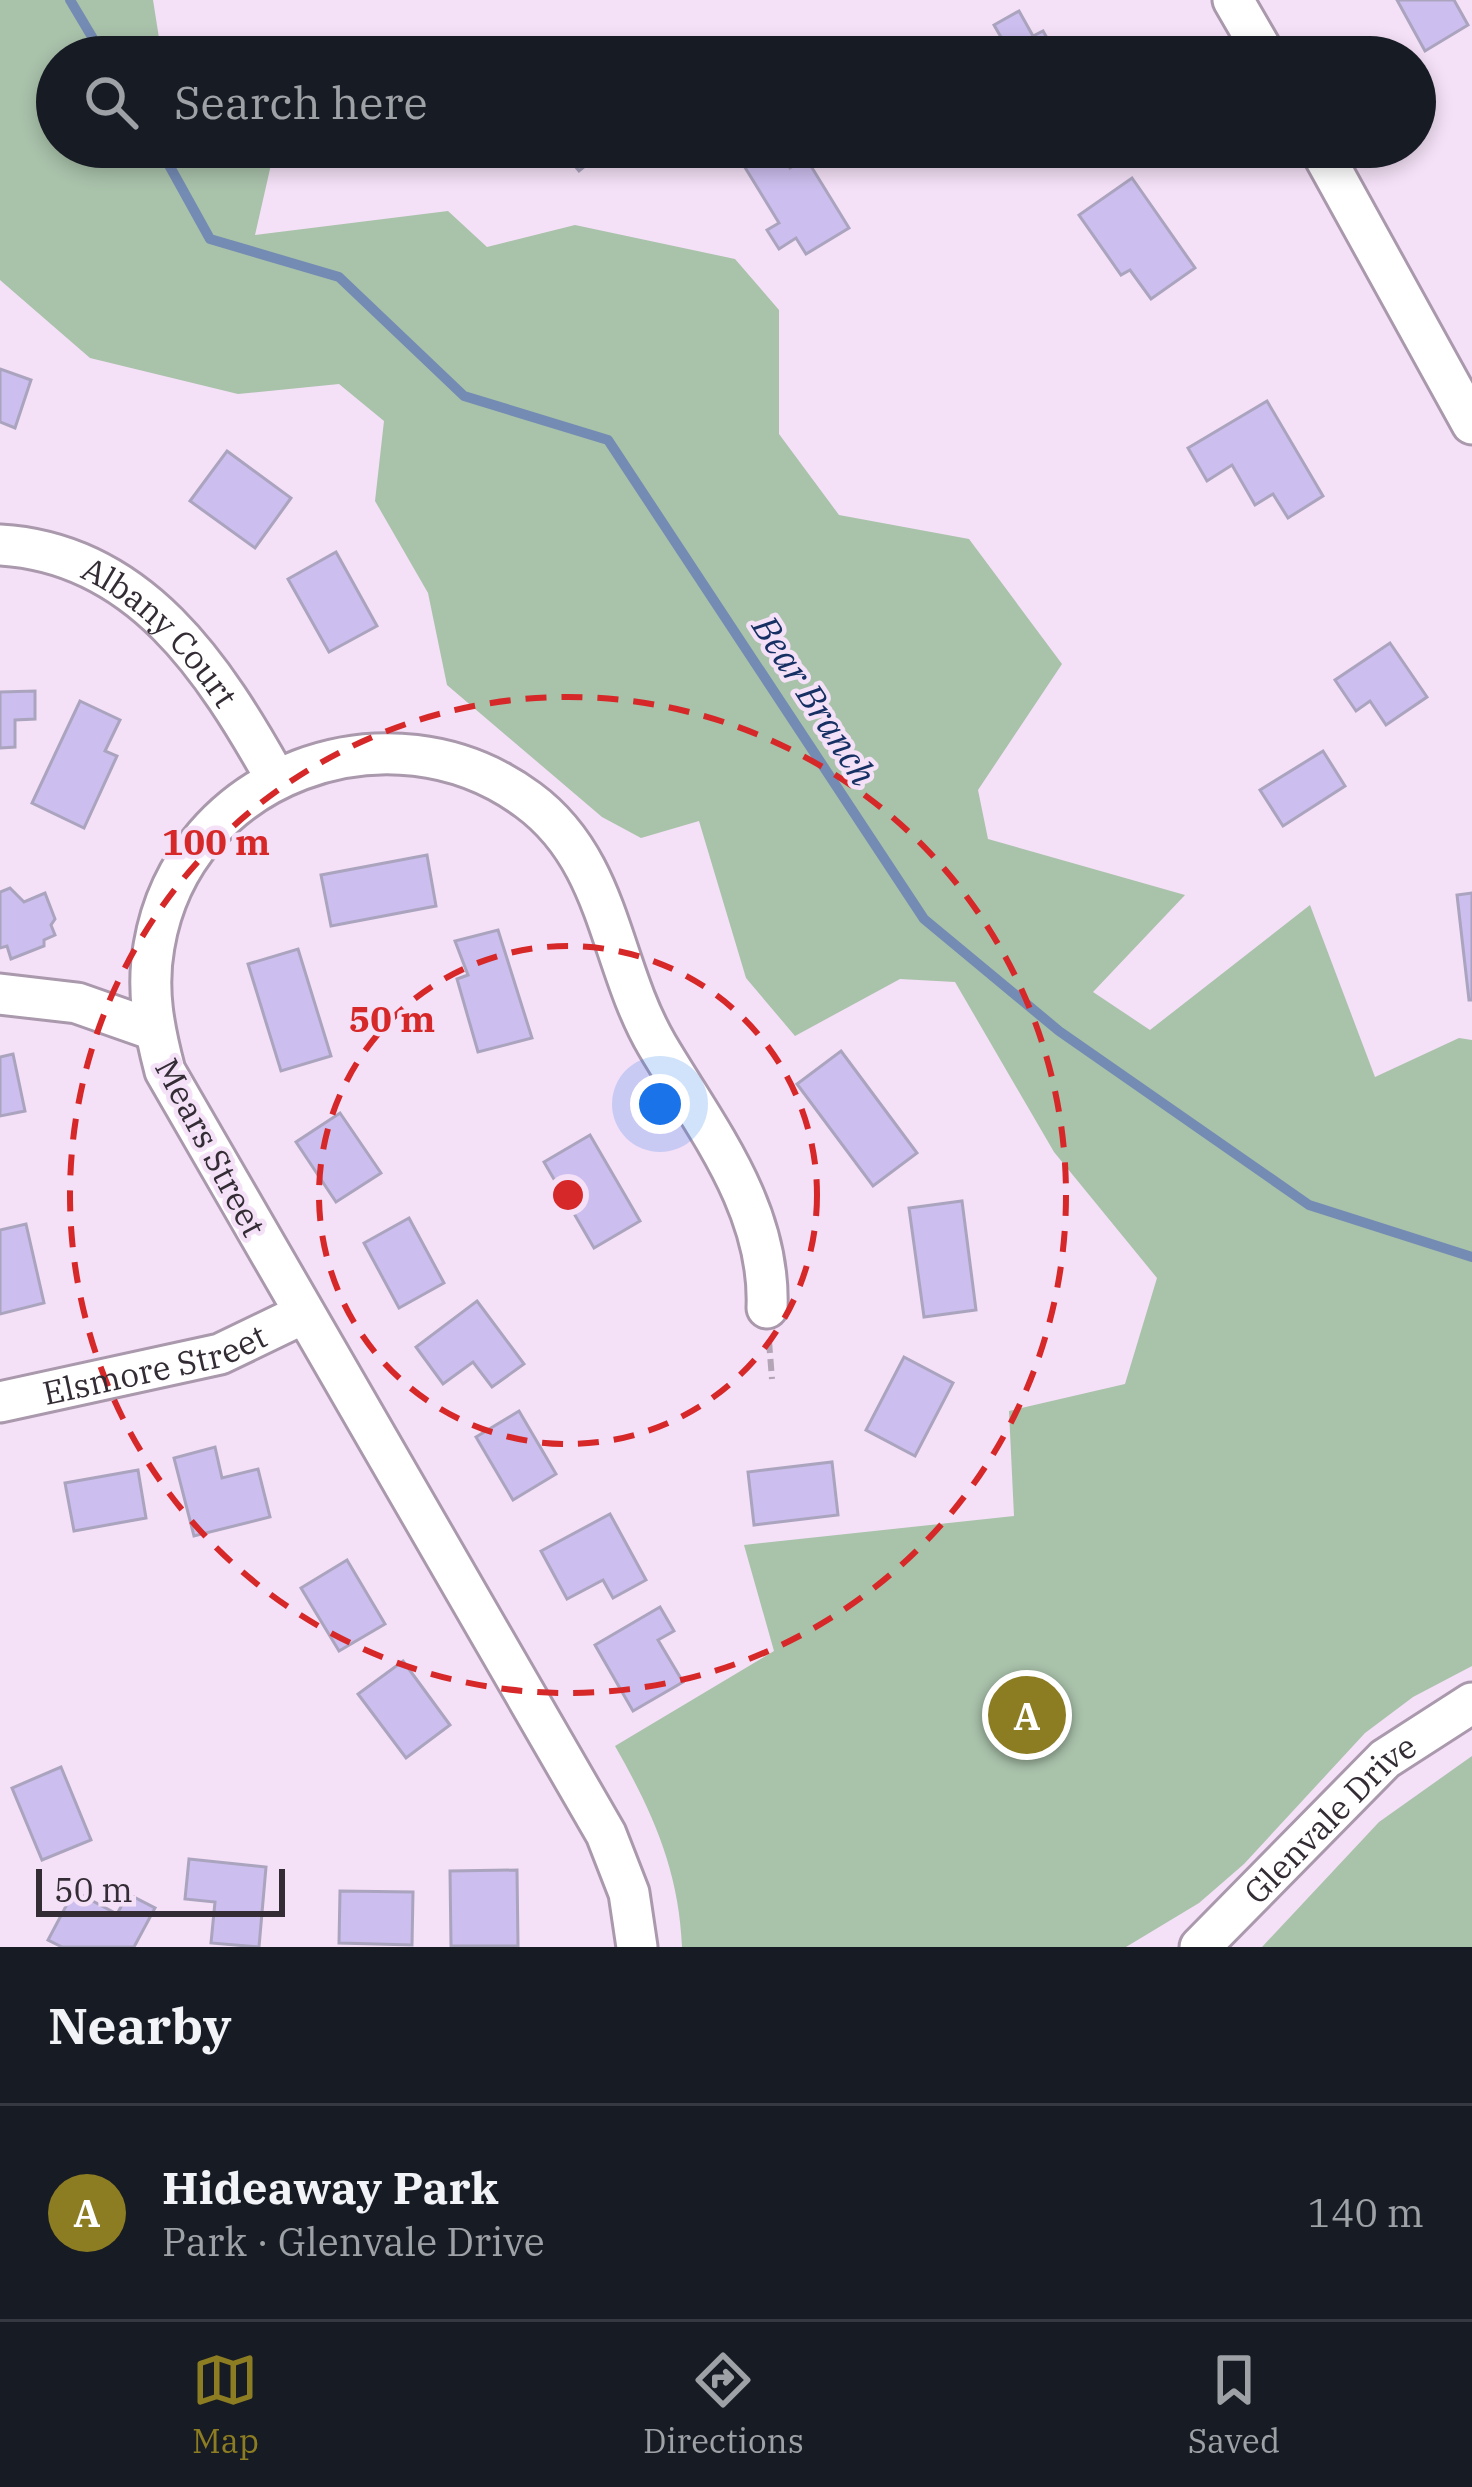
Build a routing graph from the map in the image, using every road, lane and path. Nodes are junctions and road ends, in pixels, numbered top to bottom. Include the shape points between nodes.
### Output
1 (1234, 0) edge
2 (1254, 36) edge
3 (1331, 168) edge
4 (1472, 424) edge
5 (0, 545) edge
6 (276, 778) junction
7 (0, 994) edge
8 (154, 1030) junction
9 (767, 1308) dead end
10 (303, 1314) junction
11 (0, 1402) edge
12 (1472, 1703) edge
13 (637, 1947) edge
14 (1200, 1947) edge

1 - 2 street
3 - 4 street
5 - 6 street, Albany Court via 64,560 156,611 225,687
6 - 8 street, Mears Street via 212,827 165,904 150,986
6 - 9 street, Mears Street via 339,756 421,754 491,777 560,830 606,906 635,1007 751,1205 769,1270
7 - 8 street via 77,1003
8 - 10 street, Mears Street via 187,1115
10 - 11 street, Elsmore Street via 220,1354
10 - 13 street, Mears Street via 606,1834 629,1893
12 - 14 street, Glenvale Drive via 1385,1759

